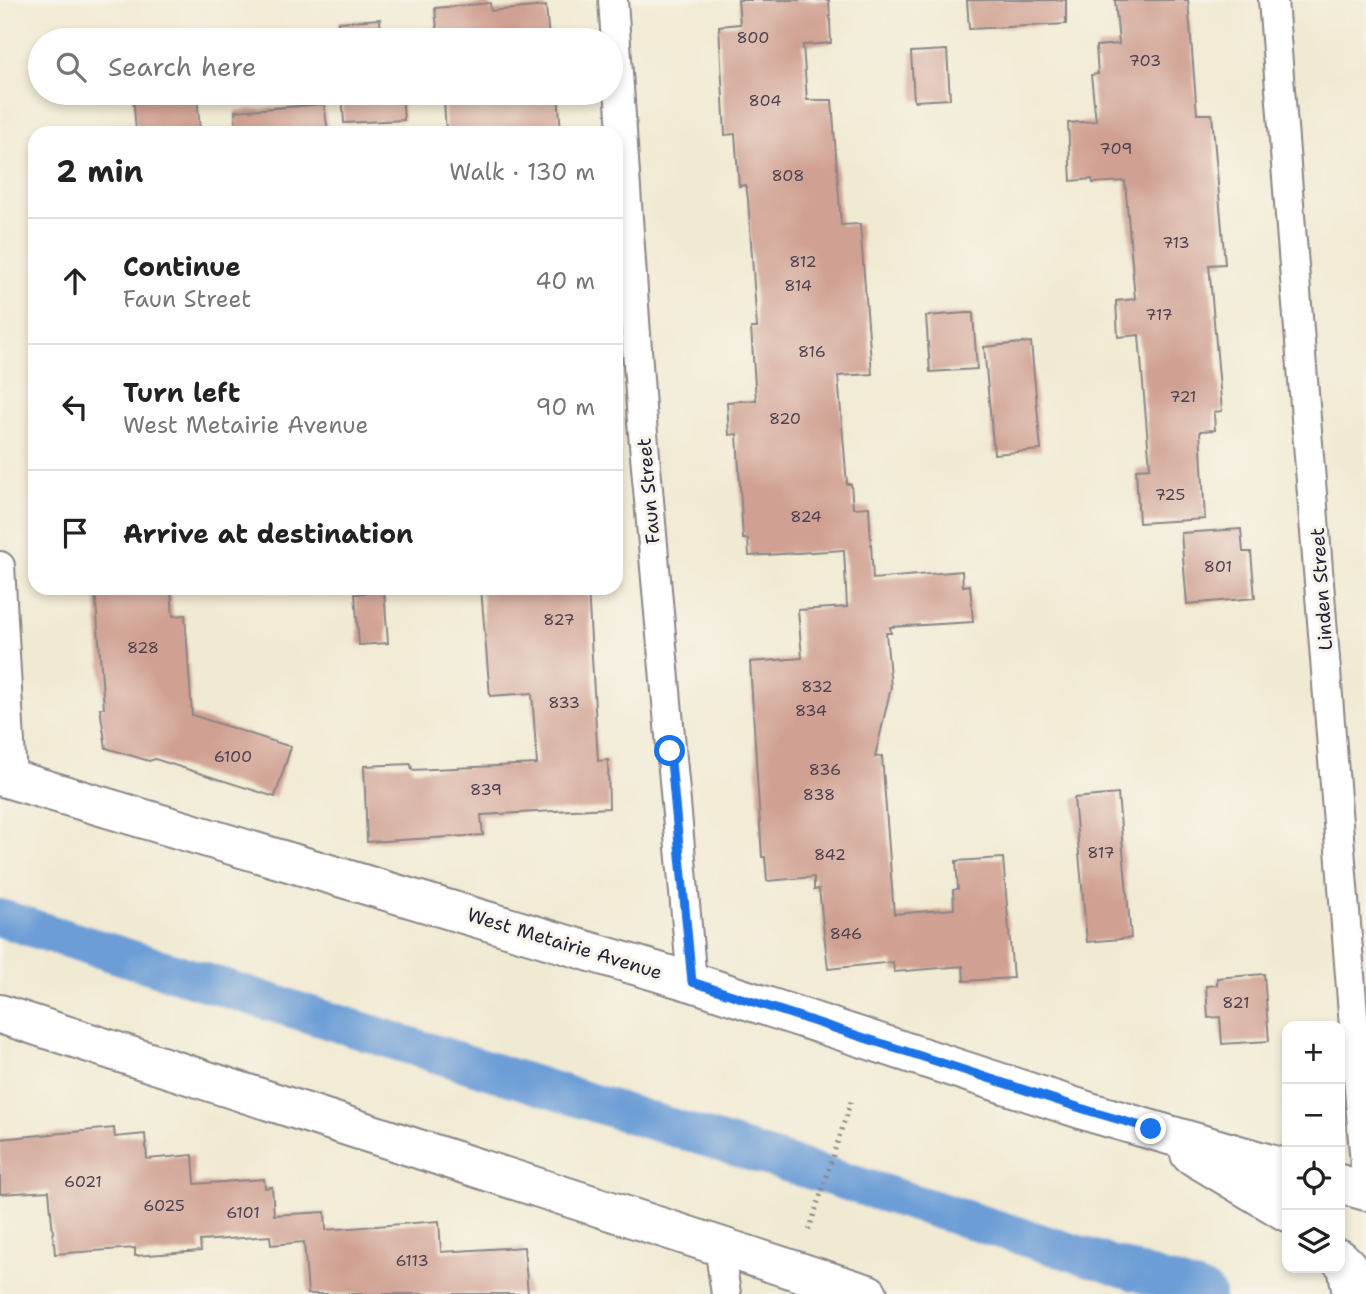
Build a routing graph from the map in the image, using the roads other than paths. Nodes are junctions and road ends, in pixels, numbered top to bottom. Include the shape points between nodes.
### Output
1 (613, 0) edge
2 (1273, 0) edge
3 (615, 28) edge
4 (620, 105) edge
5 (622, 126) edge
6 (623, 146) edge
7 (0, 565) edge
8 (6, 777) edge
9 (692, 982) junction
10 (0, 1014) edge
11 (1151, 1129) junction
12 (1282, 1167) edge
13 (1366, 1178) edge
14 (1345, 1185) edge
15 (1366, 1191) edge
16 (1283, 1210) edge
17 (719, 1245) junction
18 (1345, 1264) edge
19 (726, 1294) edge
20 (868, 1294) edge
21 (1352, 1294) edge

1 - 3 street, Faun Street
2 - 13 street, Linden Street
4 - 5 street, Faun Street
6 - 9 street, Faun Street via 642,422
7 - 8 street
8 - 9 main road, West Metairie Avenue
9 - 11 main road, West Metairie Avenue
10 - 17 main road
11 - 12 main road, West Metairie Avenue
11 - 16 main road
14 - 15 main road
17 - 19 street
17 - 20 main road
18 - 21 main road

